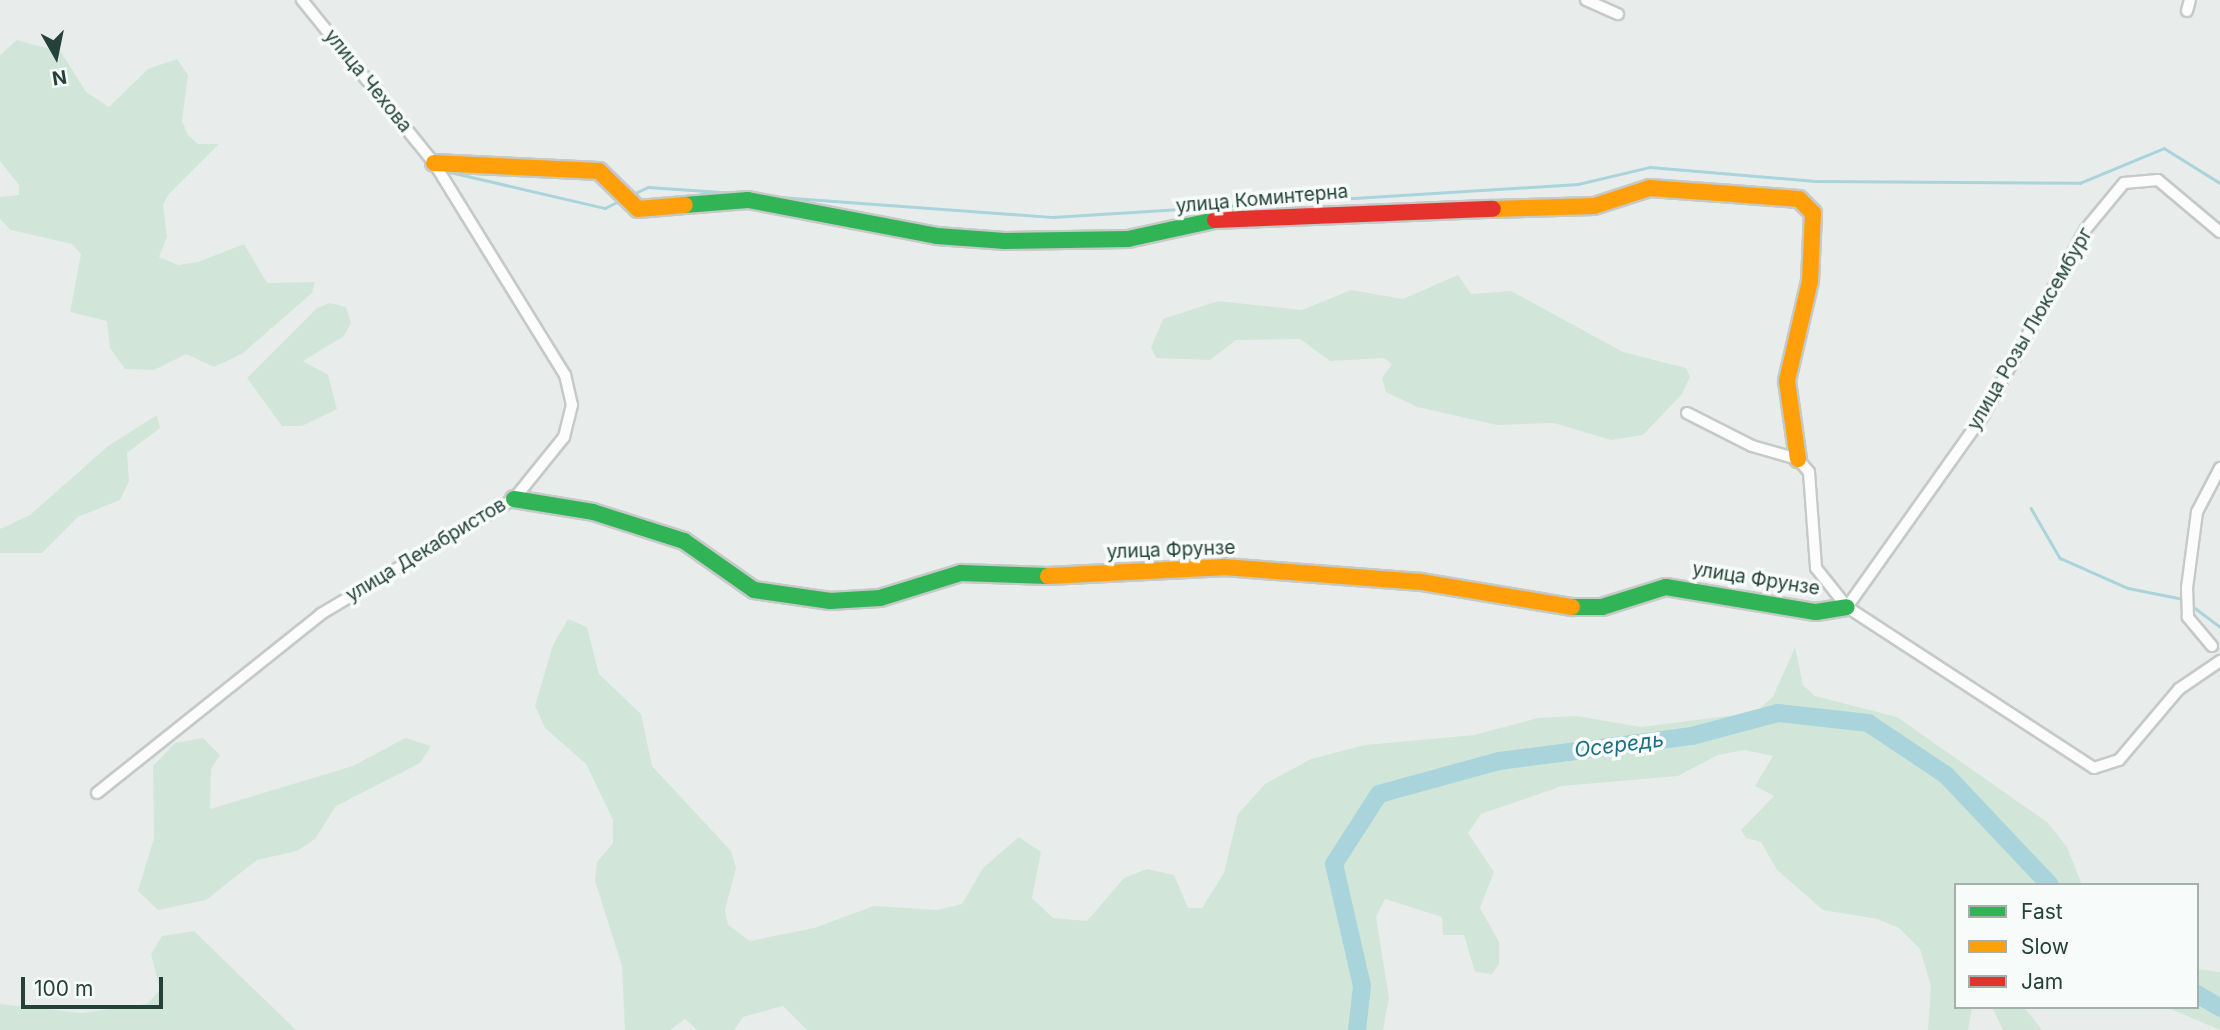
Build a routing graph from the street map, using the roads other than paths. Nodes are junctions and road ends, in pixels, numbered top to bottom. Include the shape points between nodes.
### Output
1 (302, 0) edge
2 (1586, 0) edge
3 (1618, 14) dead end
4 (434, 163) junction
5 (2220, 232) edge
6 (1687, 414) dead end
7 (1798, 459) junction
8 (2220, 467) edge
9 (514, 499) junction
10 (1847, 607) junction
11 (2212, 646) dead end
12 (2220, 661) edge
13 (97, 793) dead end

1 - 4 street, улица Чехова
2 - 3 street
4 - 7 street, улица Коминтерна via 599,171 638,209 748,200 937,236 1043,241 1128,239 1190,222 1328,213 1594,206 1650,188 1799,199 1813,213 1810,281 1787,382
4 - 9 street, улица Декабристов via 565,374 572,405 564,437
5 - 10 street, улица Розы Люксембург via 2158,180 2124,183 2085,230 1984,414
6 - 7 street
7 - 10 street via 1813,486 1816,568
8 - 11 street via 2197,512 2187,588 2188,617
9 - 10 street, улица Фрунзе via 593,512 684,541 754,590 831,601 880,597 961,573 1040,576 1223,567 1422,582 1572,607 1602,607 1666,587 1816,612
9 - 13 street, улица Декабристов via 321,614
10 - 12 street via 2094,768 2119,760 2179,690

